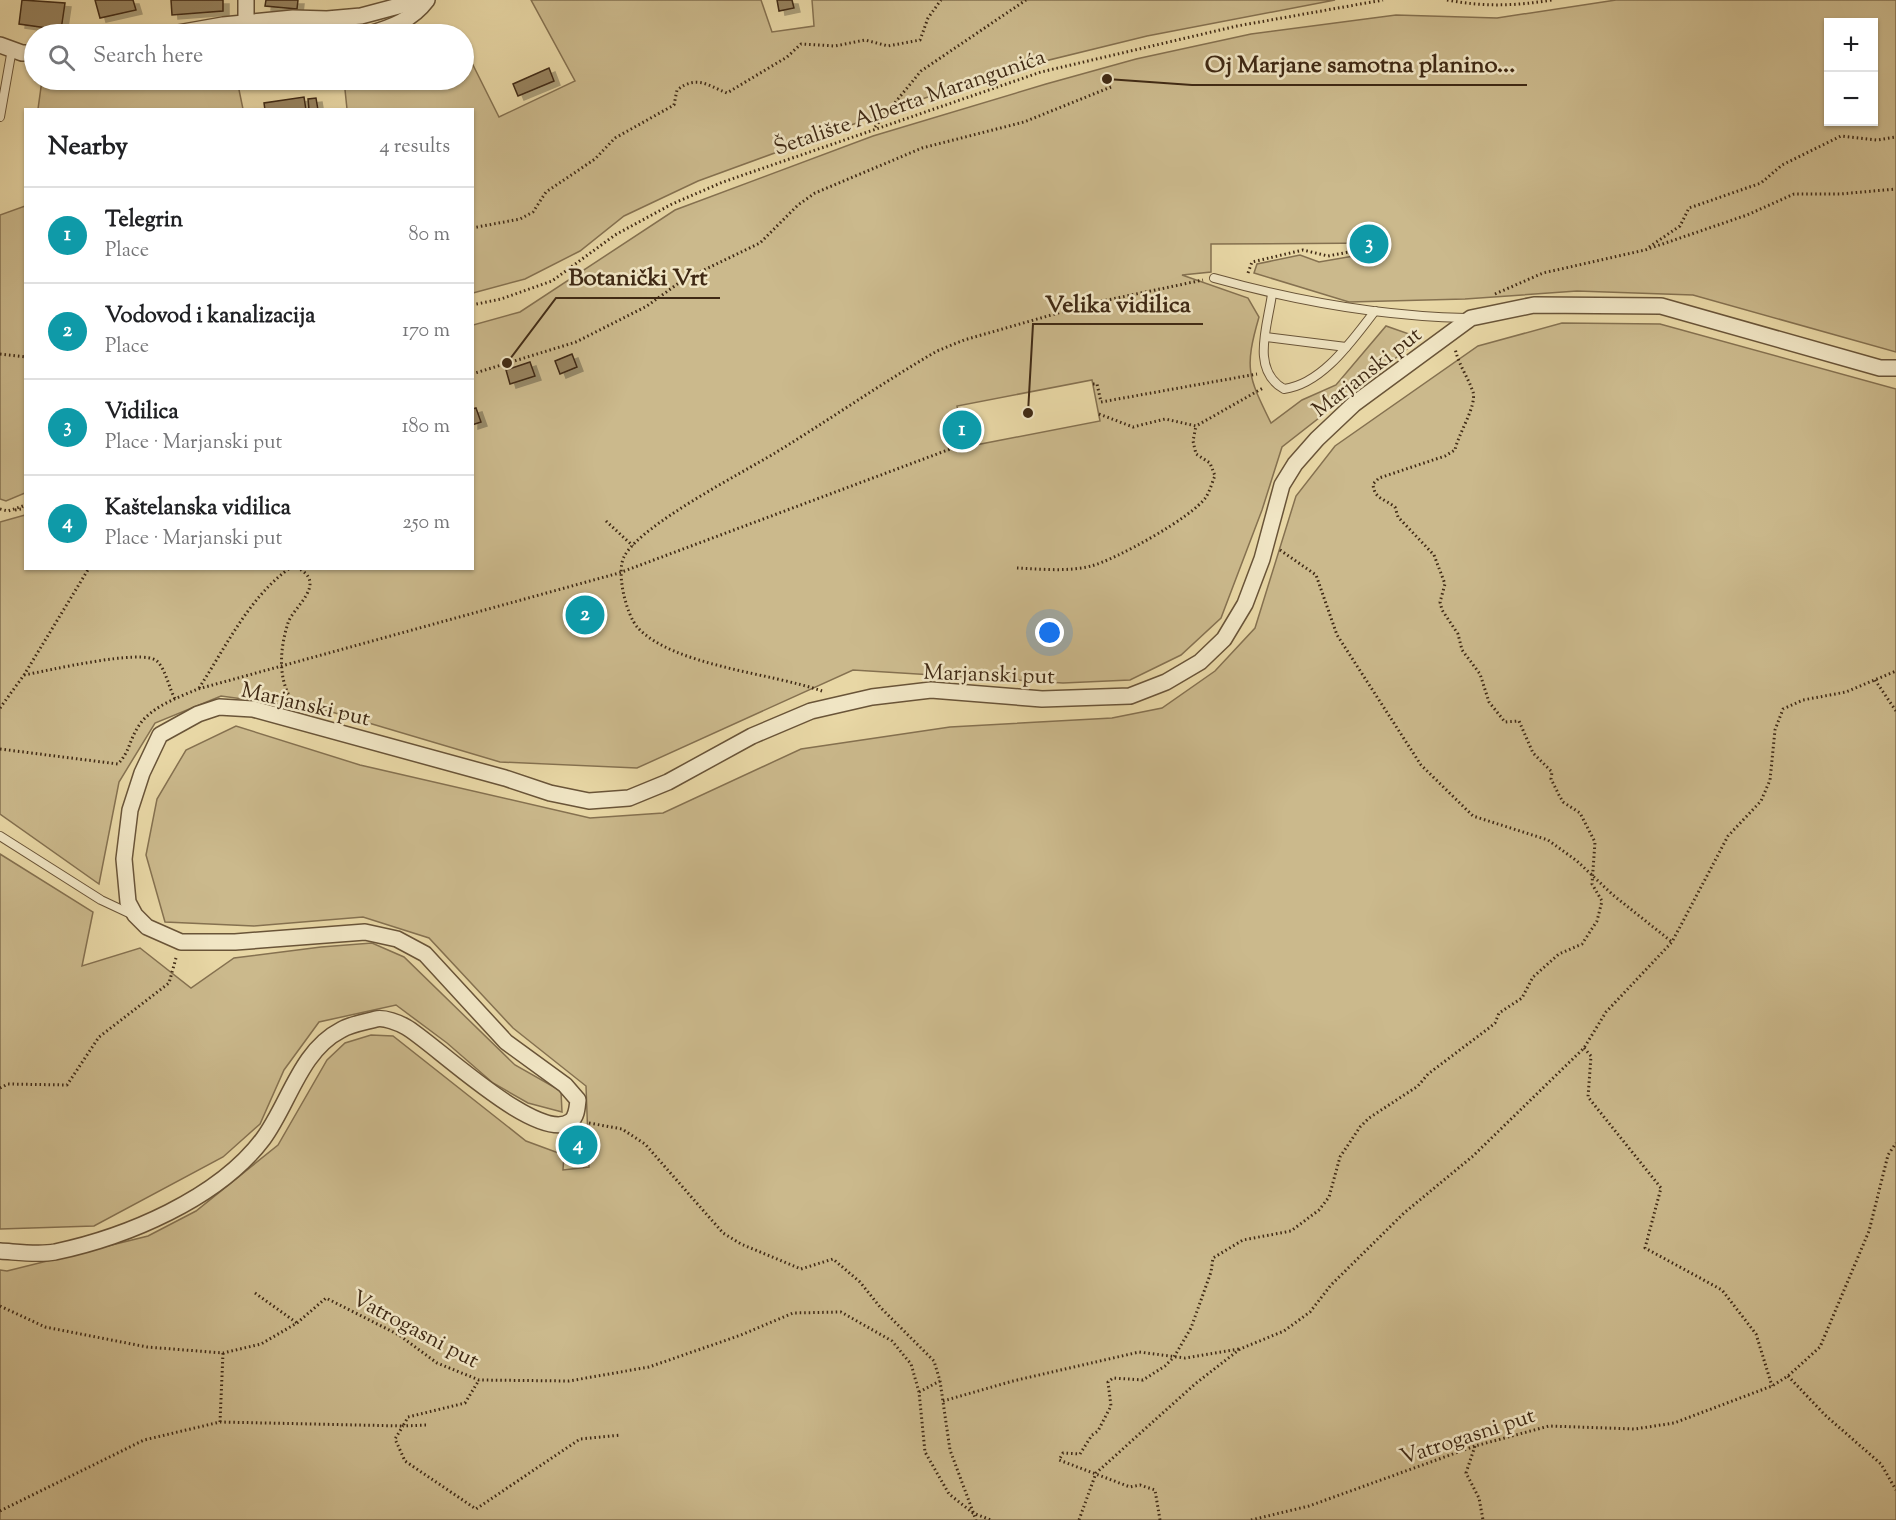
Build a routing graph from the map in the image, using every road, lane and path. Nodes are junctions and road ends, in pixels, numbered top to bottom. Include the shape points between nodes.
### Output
1 (246, 0) edge
2 (421, 0) edge
3 (427, 0) edge
4 (941, 0) edge
5 (1026, 0) edge
6 (1383, 0) edge
7 (1447, 0) edge
8 (1552, 0) edge
9 (246, 22) junction
10 (234, 24) edge
11 (397, 24) edge
12 (6, 47) edge
13 (24, 53) edge
14 (1111, 87) dead end
15 (0, 117) edge
16 (873, 128) junction
17 (1896, 137) edge
18 (1896, 189) edge
19 (474, 228) edge
20 (1369, 244) dead end
21 (1308, 245) dead end
22 (1645, 250) junction
23 (1306, 251) junction
24 (1214, 278) joint
25 (1244, 286) junction
26 (1272, 294) junction
27 (1492, 296) dead end
28 (474, 305) edge
29 (1375, 311) junction
30 (1471, 318) junction
31 (1266, 337) junction
32 (1456, 342) dead end
33 (1346, 347) junction
34 (0, 354) edge
35 (24, 357) edge
36 (1896, 368) edge
37 (1268, 372) junction
38 (474, 373) edge
39 (1274, 382) junction
40 (1093, 384) dead end
41 (958, 411) dead end
42 (1099, 414) dead end
43 (1196, 426) junction
44 (24, 508) edge
45 (0, 509) edge
46 (606, 521) dead end
47 (1266, 541) junction
48 (633, 546) junction
49 (1017, 568) dead end
50 (88, 570) edge
51 (287, 570) edge
52 (301, 570) edge
53 (619, 573) junction
54 (282, 666) junction
55 (1896, 671) edge
56 (24, 675) junction
57 (1875, 680) junction
58 (176, 699) dead end
59 (845, 704) junction
60 (0, 708) edge
61 (1896, 711) edge
62 (309, 724) junction
63 (0, 748) edge
64 (118, 764) dead end
65 (0, 836) edge
66 (1594, 877) junction
67 (135, 915) junction
68 (181, 942) junction
69 (1672, 942) junction
70 (1584, 1048) junction
71 (0, 1088) edge
72 (576, 1116) junction
73 (1896, 1143) edge
74 (0, 1251) edge
75 (255, 1293) dead end
76 (0, 1306) edge
77 (297, 1323) junction
78 (1240, 1349) junction
79 (223, 1353) junction
80 (1174, 1357) junction
81 (1788, 1376) junction
82 (479, 1380) junction
83 (940, 1381) junction
84 (1772, 1386) junction
85 (919, 1392) junction
86 (943, 1401) junction
87 (220, 1422) junction
88 (426, 1425) dead end
89 (403, 1426) junction
90 (621, 1435) dead end
91 (1475, 1446) junction
92 (1096, 1473) junction
93 (1896, 1490) edge
94 (0, 1511) edge
95 (973, 1513) junction
96 (976, 1520) edge
97 (992, 1520) edge
98 (1079, 1520) edge
99 (1160, 1520) edge
100 (1251, 1520) edge
101 (1483, 1520) edge

1 - 9 street
2 - 9 street via 362,16
3 - 11 street via 417,13
4 - 19 path via 928,18 920,40 888,46 865,40 835,46 801,44 787,57 727,93 702,80 685,84 677,90 675,105 615,138 595,159 546,192 532,212 520,219
5 - 16 path via 921,70
6 - 16 path, Šetalište Alberta Marangunića via 1237,26 1064,66
7 - 8 path via 1477,6
9 - 10 street
12 - 13 street
12 - 15 lane
14 - 38 path via 1024,122 922,148 815,193 760,243 683,280 647,306 576,342
16 - 28 path, Šetalište Alberta Marangunića via 672,204 615,235 552,280
17 - 22 path via 1877,140 1841,136 1782,165 1761,183 1689,208 1680,226
18 - 22 path via 1794,194 1747,215
20 - 23 path via 1370,248 1328,256
21 - 23 path
22 - 27 path via 1543,273
23 - 25 path via 1252,262
24 - 25 lane, Marjanski put
24 - 48 path via 1093,303 937,351 664,520
25 - 26 lane, Marjanski put
26 - 29 lane, Marjanski put
26 - 31 lane
29 - 30 lane, Marjanski put
29 - 33 lane
30 - 36 street, Marjanski put via 1534,305 1661,306 1881,368
30 - 47 street, Marjanski put via 1354,404 1317,439 1282,485
31 - 33 lane
31 - 37 lane via 1262,350
32 - 66 path via 1456,355 1473,398 1455,450 1379,478 1373,489 1377,497 1395,507 1398,517 1434,555 1445,584 1440,602 1444,616 1480,674 1491,705 1505,722 1519,721 1533,753 1552,772 1551,779 1563,802 1585,821 1595,842
33 - 39 lane via 1317,374 1292,387 1284,388
34 - 35 path
37 - 39 lane
37 - 40 path via 1101,402 1097,384
39 - 43 path
41 - 53 path via 954,411 961,445
42 - 43 path via 1133,427 1165,419
43 - 49 path via 1196,454 1209,463 1215,476 1206,498 1184,518 1092,566
44 - 45 path via 8,512
46 - 48 path
47 - 59 street, Marjanski put via 1245,604 1224,639 1200,662 1166,682 1130,696 1042,699 932,690
47 - 66 path via 1316,575 1337,635 1421,765 1473,816 1548,840
48 - 53 path via 624,556
50 - 56 path
51 - 54 path via 273,580 246,614 198,689
52 - 54 path via 310,584 307,598 289,620
53 - 54 path
53 - 59 path via 636,627 657,643 835,695
54 - 62 path via 289,696
55 - 57 path
56 - 58 path via 89,662 148,656 158,662
56 - 60 path
57 - 61 path
57 - 69 path via 1784,709 1775,730 1770,780 1761,801 1728,836
59 - 62 street, Marjanski put via 811,711 752,736 630,798 590,801
62 - 67 street, Marjanski put via 253,709 219,707 160,735 130,810 124,859 128,902
63 - 64 path
65 - 67 lane via 100,900
66 - 69 path
66 - 80 path via 1592,884 1602,901 1597,921 1582,944 1559,954 1533,977 1522,998 1498,1012 1495,1023 1418,1086 1369,1118 1340,1157 1329,1197 1319,1210 1291,1231 1243,1240 1213,1258 1191,1328
67 - 68 street via 147,927
68 - 71 path via 169,982 99,1037 67,1085 8,1084
68 - 72 street via 365,932 397,939 425,954 506,1042 564,1085 578,1100
69 - 70 path via 1605,1012
70 - 78 path via 1473,1156 1404,1213 1331,1285 1310,1312 1284,1331
70 - 84 path via 1591,1056 1588,1097 1661,1188 1645,1248 1722,1290 1756,1334
72 - 74 street via 569,1123 558,1124 514,1107 406,1027 380,1018 341,1030 312,1053 262,1140 227,1174 182,1207 129,1230 52,1252
72 - 83 path via 581,1122 622,1130 645,1144 723,1233 741,1244 801,1269 833,1260 919,1343 934,1361
73 - 81 path, Vatrogasni put via 1888,1155 1869,1231 1820,1347
75 - 77 path
76 - 79 path, Vatrogasni put via 45,1327 147,1347
77 - 79 path, Vatrogasni put via 261,1344
77 - 82 path, Vatrogasni put via 326,1298 399,1335 437,1363
78 - 80 path
78 - 92 path
79 - 87 path
80 - 86 path via 1139,1352
80 - 92 path via 1143,1380 1113,1378 1108,1382 1111,1406 1098,1431 1080,1454 1063,1453 1059,1460
81 - 84 path, Vatrogasni put
81 - 93 path via 1881,1464
82 - 85 path, Vatrogasni put via 569,1381 650,1367 793,1313 841,1312 892,1341 911,1364
82 - 89 path via 465,1403 408,1417
83 - 85 path
83 - 86 path
84 - 91 path, Vatrogasni put via 1674,1423 1635,1429 1549,1426
85 - 95 path, Vatrogasni put via 925,1452 949,1494
86 - 95 path via 950,1450
87 - 89 path
87 - 94 path via 144,1440
88 - 89 path
89 - 90 path via 395,1439 405,1461 476,1509 580,1439
91 - 100 path, Vatrogasni put via 1309,1506
91 - 101 path via 1466,1473 1479,1498
92 - 98 path
92 - 99 path via 1130,1487 1140,1485 1155,1490
95 - 96 path
95 - 97 path, Vatrogasni put

